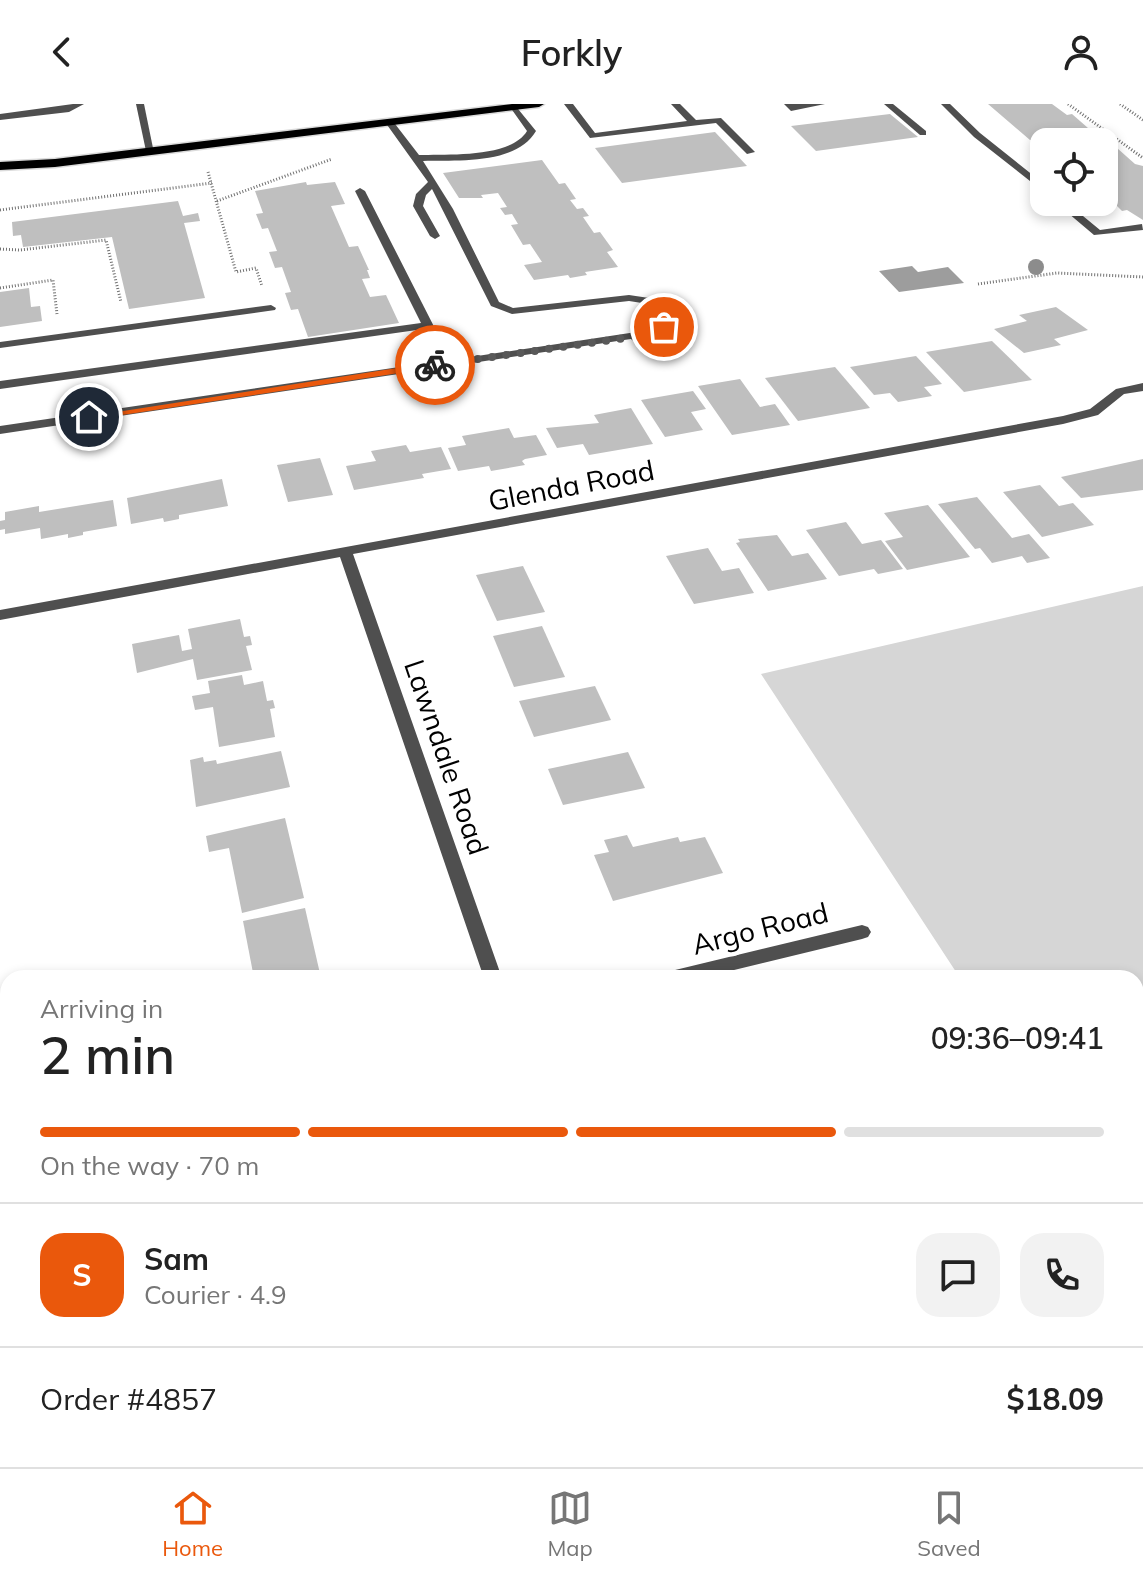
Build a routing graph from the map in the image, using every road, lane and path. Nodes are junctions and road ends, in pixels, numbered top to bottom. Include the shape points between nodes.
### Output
1 (80, 104) edge
2 (140, 104) edge
3 (539, 104) edge
4 (568, 104) edge
5 (675, 104) edge
6 (788, 104) edge
7 (821, 104) edge
8 (888, 104) edge
9 (945, 104) edge
10 (1068, 104) edge
11 (1120, 104) edge
12 (518, 106) edge
13 (0, 117) edge
14 (1143, 120) edge
15 (389, 122) junction
16 (694, 123) junction
17 (923, 133) dead end
18 (151, 151) junction
19 (750, 152) dead end
20 (336, 157) dead end
21 (417, 158) junction
22 (1143, 158) edge
23 (205, 162) dead end
24 (55, 163) junction
25 (0, 166) edge
26 (0, 174) edge
27 (1030, 178) edge
28 (212, 183) junction
29 (432, 183) junction
30 (360, 191) dead end
31 (217, 201) junction
32 (0, 210) edge
33 (1077, 216) edge
34 (1142, 227) edge
35 (435, 236) dead end
36 (0, 249) edge
37 (1143, 277) edge
38 (978, 284) dead end
39 (0, 288) edge
40 (264, 292) dead end
41 (271, 308) dead end
42 (427, 325) junction
43 (127, 327) junction
44 (60, 337) junction
45 (0, 345) edge
46 (447, 364) junction
47 (0, 385) edge
48 (1143, 387) edge
49 (0, 430) edge
50 (346, 554) junction
51 (0, 615) edge
52 (862, 932) dead end
53 (490, 970) edge
54 (704, 970) edge

1 - 13 street
2 - 18 street
3 - 12 main road
4 - 16 street via 593,136
5 - 16 street
6 - 7 street
8 - 17 street
9 - 27 street
10 - 22 path
11 - 14 path
12 - 15 main road
12 - 21 street via 532,131 523,144 501,151
15 - 18 main road
15 - 21 street
16 - 19 street via 718,120
18 - 24 main road
20 - 31 path
21 - 29 street
23 - 28 path
24 - 25 main road
24 - 26 main road
28 - 31 path
28 - 32 path
29 - 35 street via 418,206
29 - 46 street via 495,304 512,311 645,300 664,327 640,336
30 - 42 street
31 - 40 path via 236,272 256,268
33 - 34 street via 1098,233
36 - 43 path via 106,240
37 - 38 path via 1057,273
39 - 44 path via 53,280
41 - 43 street
42 - 46 street
42 - 47 street
43 - 44 street
44 - 45 street
46 - 49 street
48 - 50 street, Glenda Road via 1120,391 1094,412 1063,420
50 - 51 street, Glenda Road
50 - 53 street, Lawndale Road
52 - 54 street, Argo Road

